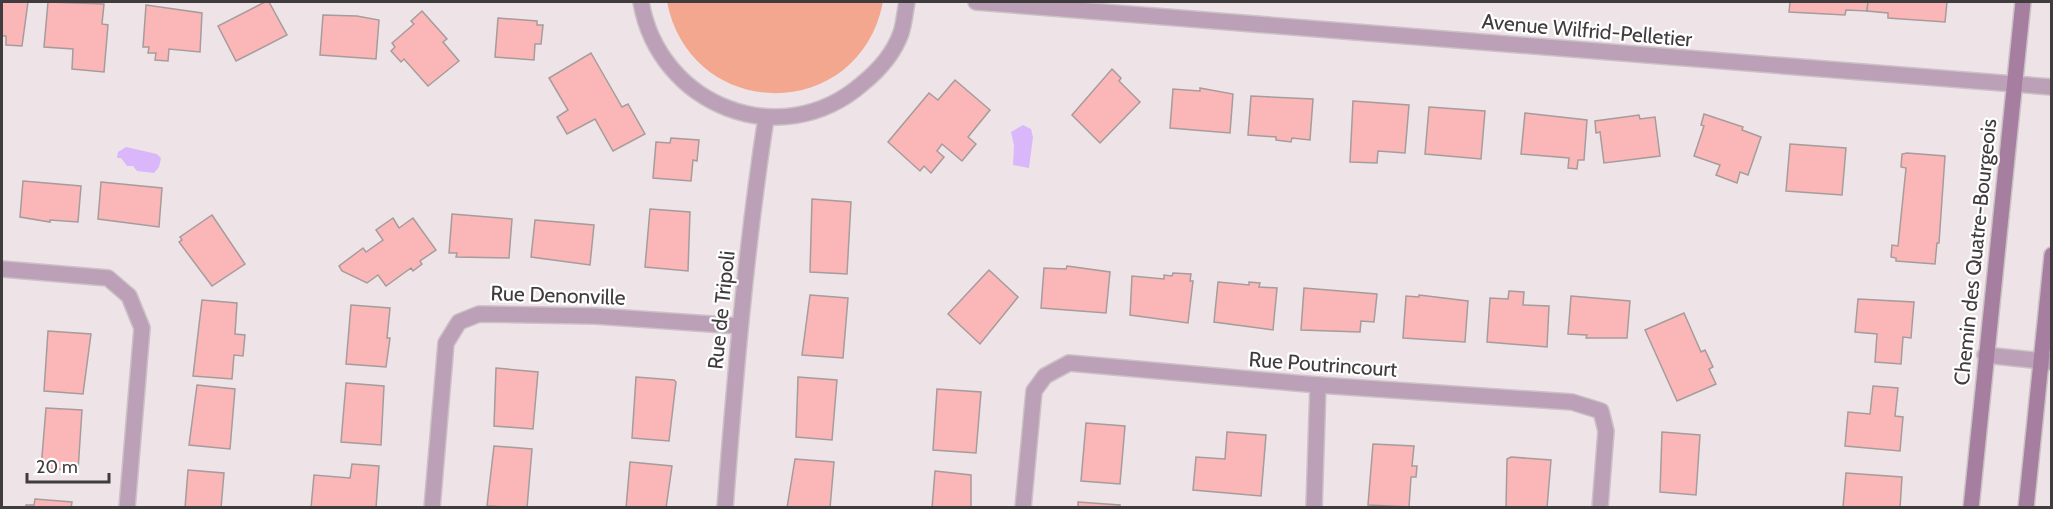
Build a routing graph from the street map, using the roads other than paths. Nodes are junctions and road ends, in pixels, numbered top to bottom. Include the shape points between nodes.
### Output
1 (641, 2) edge
2 (907, 2) edge
3 (976, 2) edge
4 (2023, 2) edge
5 (2015, 84) junction
6 (2052, 87) edge
7 (766, 118) junction
8 (2052, 255) edge
9 (2, 269) edge
10 (740, 326) junction
11 (1984, 355) junction
12 (2046, 362) edge
13 (1318, 385) junction
14 (128, 507) edge
15 (432, 507) edge
16 (725, 507) edge
17 (1023, 507) edge
18 (1314, 507) edge
19 (1600, 507) edge
20 (1971, 507) edge
21 (2026, 507) edge

1 - 7 street via 660,55 688,87 724,108
2 - 7 street via 901,34 879,70 847,97 808,114
3 - 5 street, Avenue Wilfrid-Pelletier
4 - 5 main road, Chemin des Quatre-Bourgeois
5 - 6 street, Avenue Wilfrid-Pelletier
5 - 11 main road, Chemin des Quatre-Bourgeois
7 - 10 street, Rue de Tripoli
8 - 12 main road
9 - 14 street via 108,278 129,296 142,328
10 - 15 street, Rue Denonville via 595,316 479,314 459,322 446,343
10 - 16 street, Rue de Tripoli
11 - 12 street
11 - 20 main road, Chemin des Quatre-Bourgeois
12 - 21 main road
13 - 17 street, Rue Poutrincourt via 1069,363 1045,376 1034,391
13 - 18 street
13 - 19 street, Rue Poutrincourt via 1572,402 1600,411 1606,431

